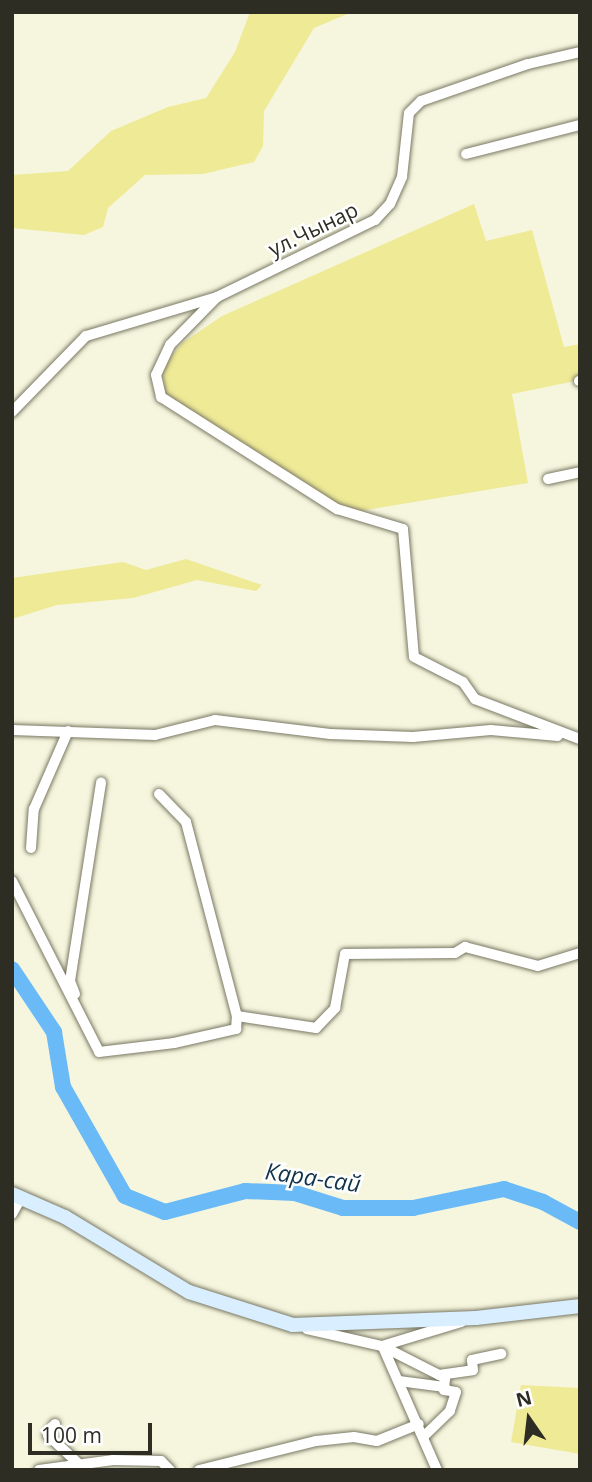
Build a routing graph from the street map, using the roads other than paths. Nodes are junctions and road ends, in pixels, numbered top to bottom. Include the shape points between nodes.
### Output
1 (580, 52) edge
2 (580, 125) edge
3 (466, 154) dead end
4 (217, 297) junction
5 (12, 412) edge
6 (580, 472) edge
7 (548, 479) dead end
8 (12, 730) edge
9 (68, 731) junction
10 (574, 738) edge
11 (101, 782) dead end
12 (159, 794) dead end
13 (31, 848) dead end
14 (12, 881) edge
15 (580, 953) edge
16 (237, 1016) junction
17 (99, 1052) junction
18 (17, 1196) edge
19 (12, 1214) edge
20 (580, 1306) edge
21 (476, 1318) junction
22 (293, 1325) junction
23 (382, 1346) junction
24 (501, 1354) dead end
25 (438, 1375) junction
26 (399, 1381) junction
27 (445, 1387) junction
28 (55, 1424) dead end
29 (419, 1424) junction
30 (424, 1436) junction
31 (80, 1465) junction
32 (39, 1470) edge
33 (170, 1470) edge
34 (198, 1470) edge
35 (437, 1470) edge

1 - 4 street, ул.Чынар via 528,64 421,101 409,113 402,177 390,204 375,220
2 - 3 street
4 - 5 street, ул.Чынар via 86,336
4 - 10 street via 170,345 156,375 161,397 337,509 403,529 414,657 464,682 475,699
6 - 7 street
8 - 9 street
9 - 10 street via 155,735 215,720 330,734 413,737 491,730
9 - 13 street via 34,809
11 - 17 street via 71,981
12 - 16 street via 186,822
14 - 17 street
15 - 16 street via 538,966 464,947 455,953 345,954 335,1008 316,1028
16 - 17 street via 236,1030 174,1043 135,1045 103,1055
18 - 19 street
18 - 22 main road via 65,1217 189,1292
20 - 21 main road
21 - 22 main road
21 - 23 street
22 - 23 street
23 - 25 street
23 - 26 street
24 - 25 street via 472,1360 473,1370
25 - 27 street via 445,1378
26 - 27 street
26 - 29 street
27 - 30 street via 456,1392 450,1411
28 - 31 street via 48,1435
29 - 30 street
29 - 34 street via 377,1441 354,1437 316,1441
30 - 35 street
31 - 32 street
31 - 33 street via 161,1461

